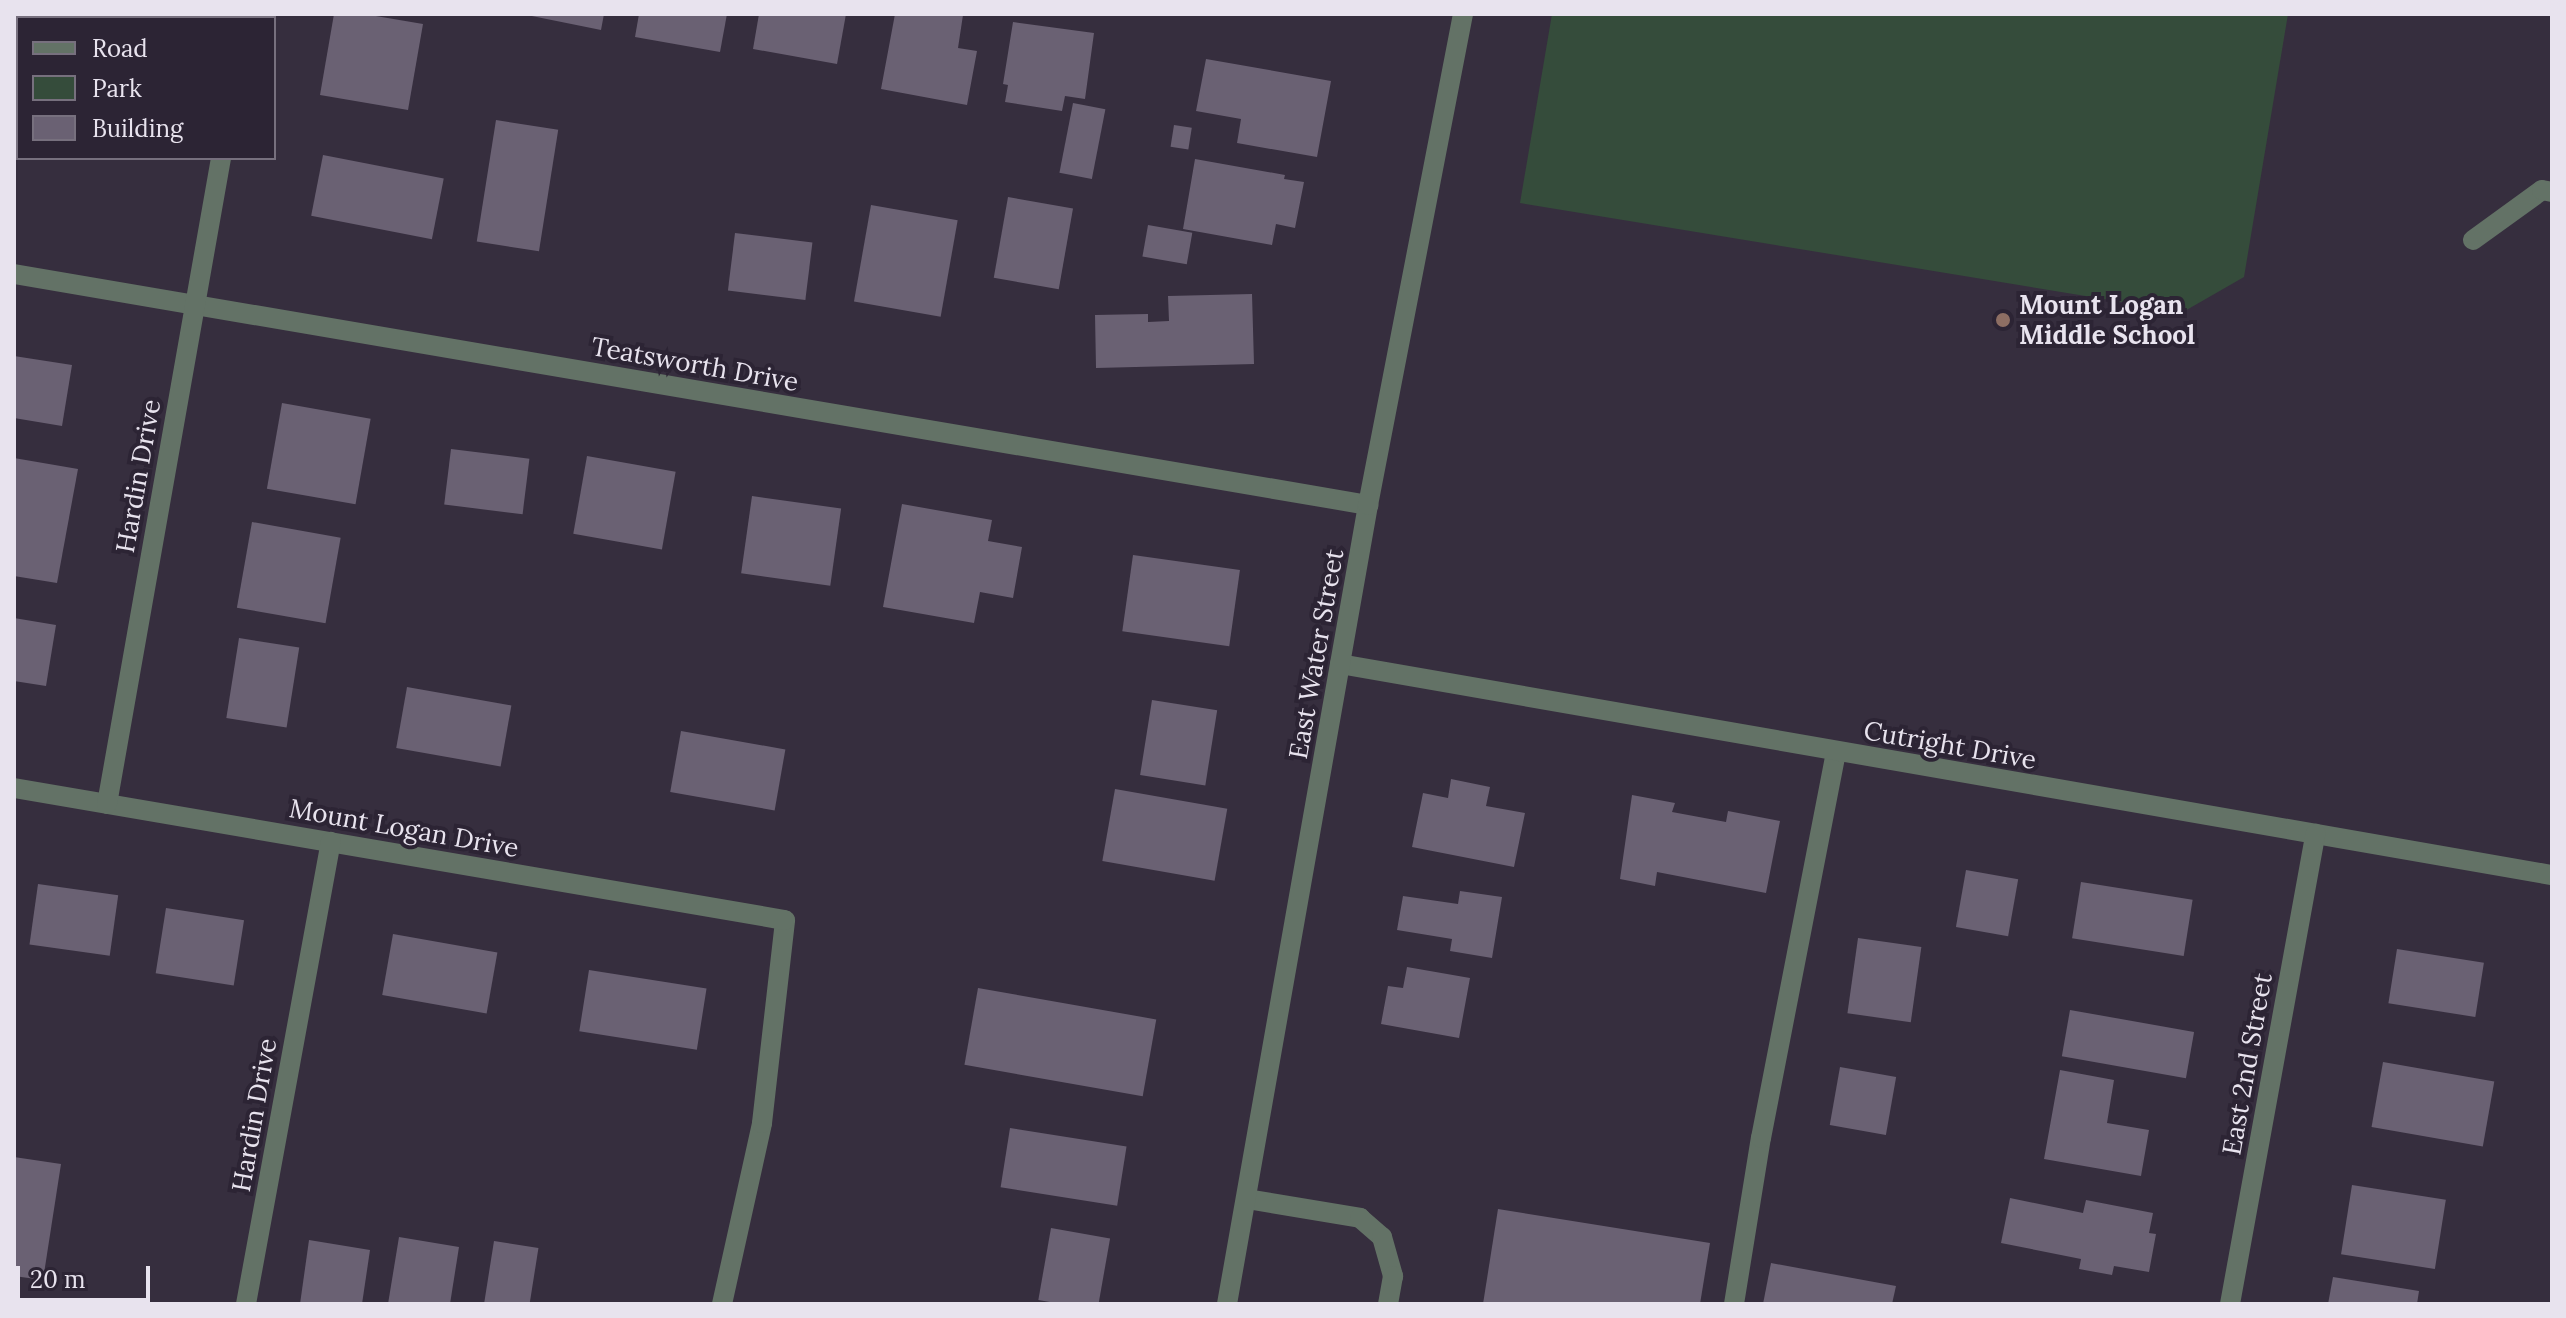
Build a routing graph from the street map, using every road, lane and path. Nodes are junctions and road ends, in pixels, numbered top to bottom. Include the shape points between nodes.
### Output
1 (1463, 14) edge
2 (221, 160) edge
3 (2552, 192) edge
4 (2473, 240) dead end
5 (14, 274) edge
6 (194, 305) junction
7 (1368, 505) junction
8 (1340, 664) junction
9 (1836, 752) junction
10 (14, 788) edge
11 (107, 804) junction
12 (2315, 834) junction
13 (331, 842) junction
14 (2552, 875) edge
15 (1247, 1199) junction
16 (246, 1304) edge
17 (722, 1304) edge
18 (1227, 1304) edge
19 (1388, 1304) edge
20 (1734, 1304) edge
21 (2230, 1304) edge

1 - 7 street, East Water Street
2 - 6 street, Hardin Drive
3 - 4 street via 2542,190
5 - 6 street, Teatsworth Drive
6 - 7 street, Teatsworth Drive
6 - 11 street, Hardin Drive
7 - 8 street, East Water Street
8 - 9 street, Cutright Drive
8 - 15 street, East Water Street
9 - 12 street, Cutright Drive
9 - 20 street
10 - 11 street, Mount Logan Drive
11 - 13 street, Mount Logan Drive
12 - 14 street, Cutright Drive
12 - 21 street, East 2nd Street
13 - 16 street, Hardin Drive
13 - 17 street, Mount Logan Drive via 785,920 762,1123
15 - 18 street, East Water Street
15 - 19 street via 1360,1218 1382,1237 1393,1276

